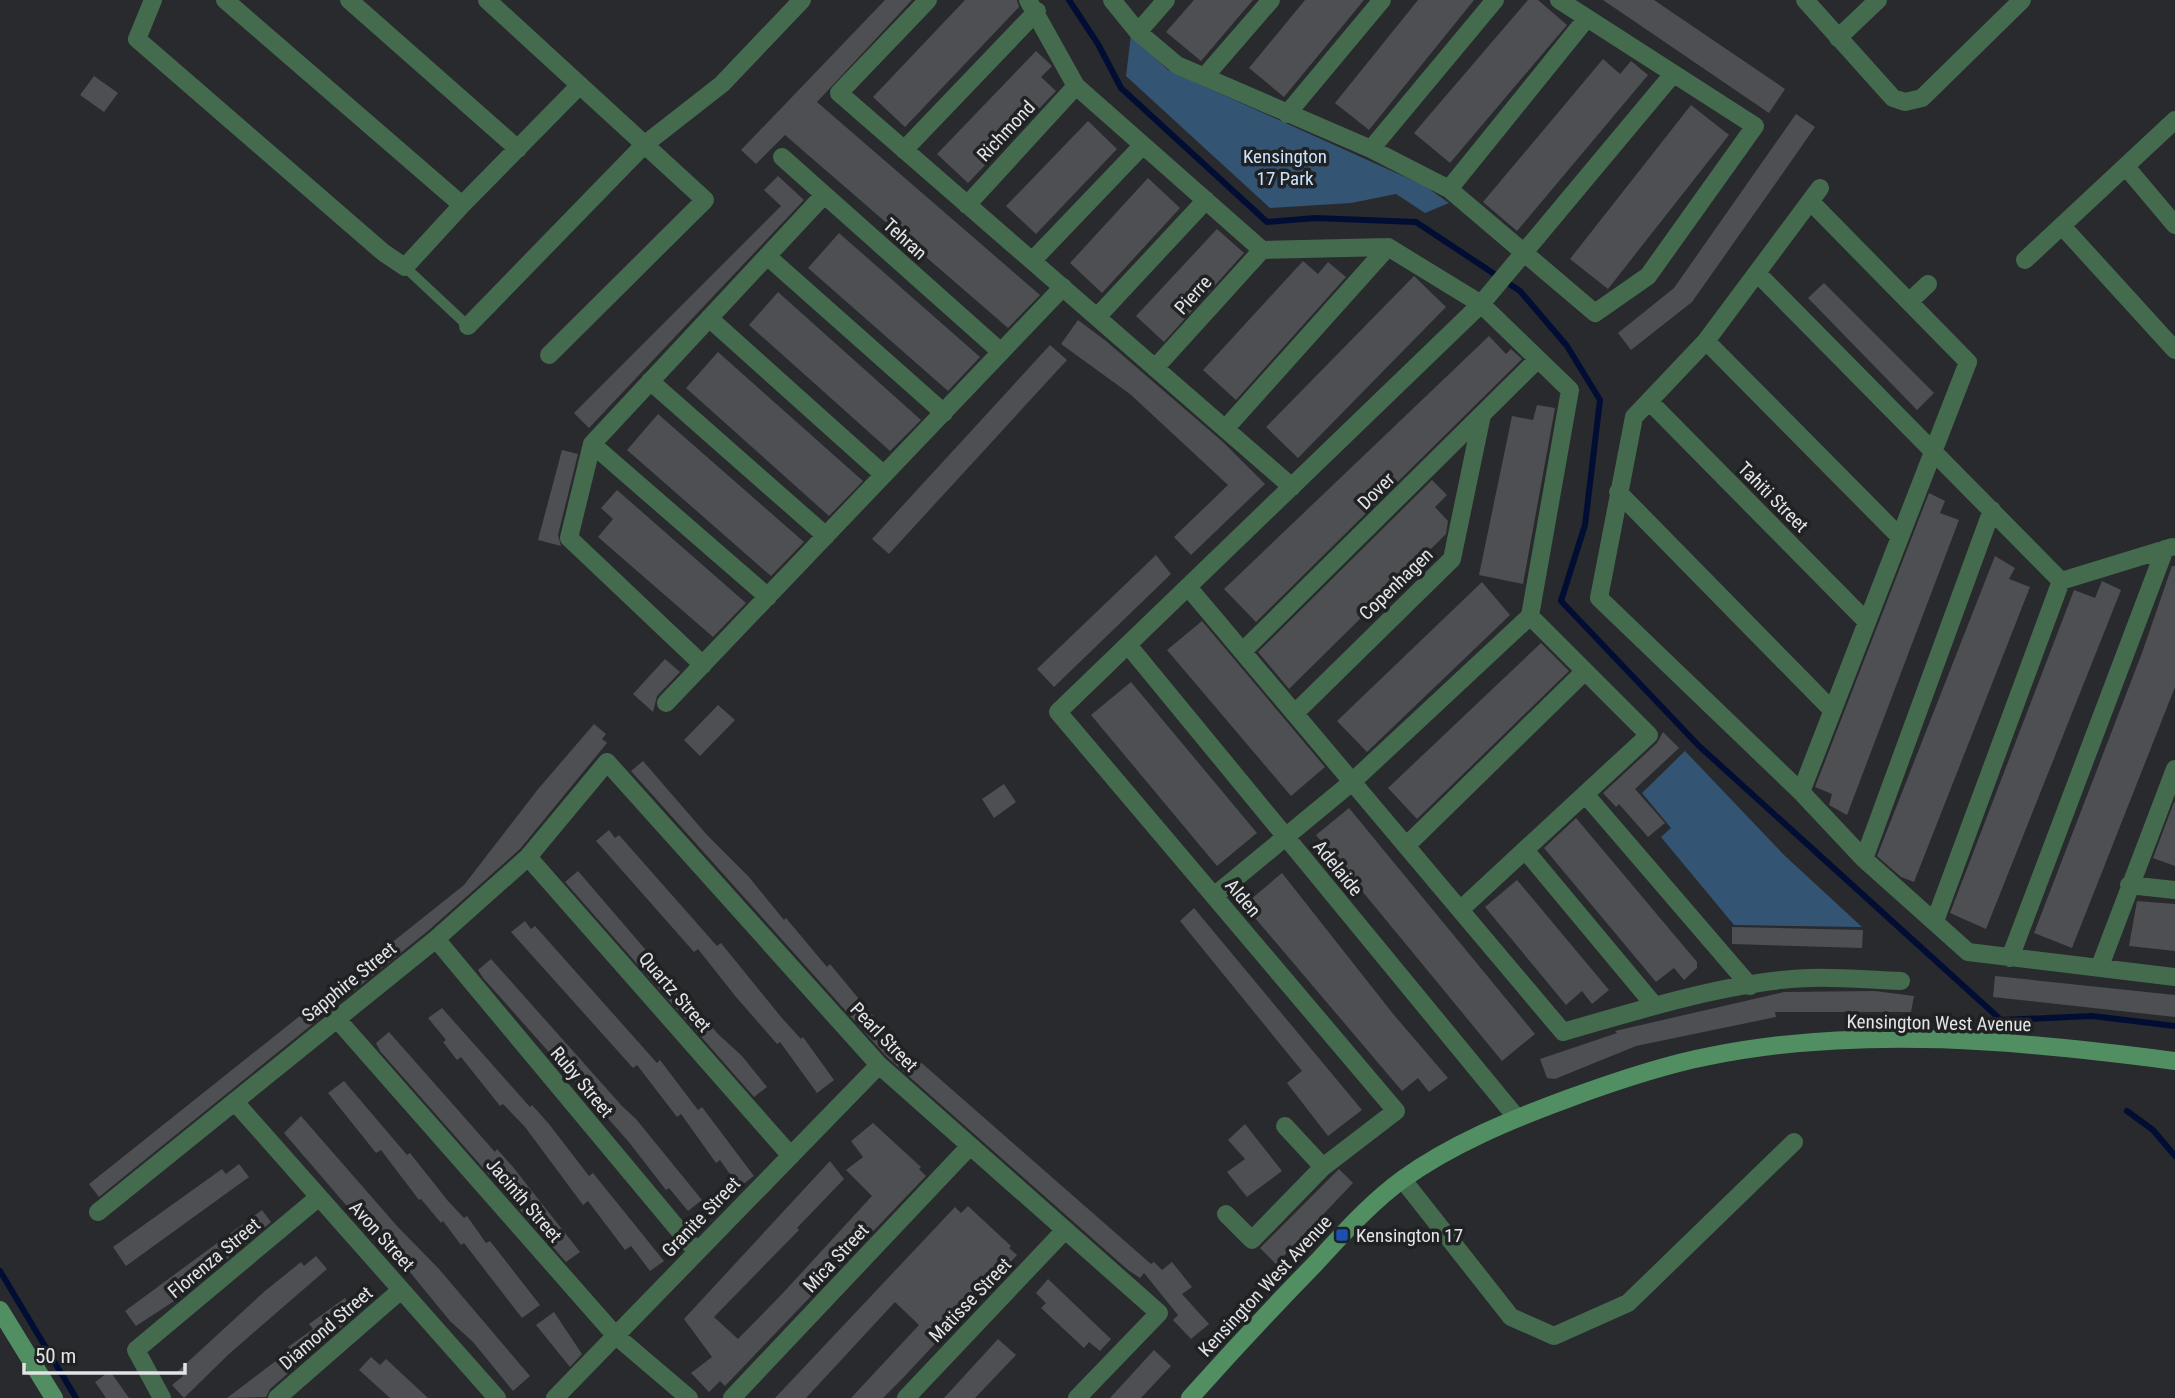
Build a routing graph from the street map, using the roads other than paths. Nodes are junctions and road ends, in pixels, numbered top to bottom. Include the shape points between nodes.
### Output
1 (153, 0) edge
2 (225, 0) edge
3 (349, 0) edge
4 (487, 0) edge
5 (802, 0) edge
6 (928, 0) edge
7 (1112, 0) edge
8 (1166, 0) edge
9 (1271, 0) edge
10 (1382, 0) edge
11 (1495, 0) edge
12 (1559, 0) edge
13 (1805, 0) edge
14 (1878, 0) edge
15 (2022, 0) edge
16 (1033, 5) edge
17 (1587, 18) junction
18 (1138, 32) junction
19 (1838, 38) junction
20 (1673, 74) junction
21 (1206, 75) junction
22 (580, 85) junction
23 (1076, 86) junction
24 (1287, 114) junction
25 (2175, 120) edge
26 (644, 145) junction
27 (1143, 145) junction
28 (518, 149) junction
29 (1371, 149) junction
30 (904, 150) junction
31 (782, 157) dead end
32 (2127, 168) junction
33 (1448, 189) junction
34 (824, 194) junction
35 (1206, 200) junction
36 (462, 205) junction
37 (967, 205) junction
38 (2175, 225) edge
39 (2062, 226) junction
40 (1388, 247) junction
41 (1262, 250) junction
42 (767, 256) junction
43 (1521, 258) junction
44 (2025, 260) dead end
45 (1032, 261) junction
46 (405, 268) junction
47 (1757, 273) junction
48 (1927, 284) dead end
49 (1063, 288) junction
50 (1486, 298) junction
51 (1909, 302) junction
52 (1097, 317) junction
53 (709, 318) junction
54 (468, 326) joint
55 (1706, 341) junction
56 (2175, 350) edge
57 (1001, 352) junction
58 (549, 355) dead end
59 (1538, 359) junction
60 (1155, 368) junction
61 (650, 381) junction
62 (1649, 401) junction
63 (944, 413) junction
64 (1482, 415) junction
65 (1225, 429) junction
66 (592, 444) junction
67 (1933, 451) junction
68 (884, 475) junction
69 (1292, 487) junction
70 (1618, 492) junction
71 (1992, 510) junction
72 (826, 536) junction
73 (1900, 537) junction
74 (2170, 548) edge
75 (2062, 581) junction
76 (1188, 587) junction
77 (768, 597) junction
78 (1530, 616) junction
79 (1867, 622) junction
80 (1128, 645) junction
81 (1243, 652) junction
82 (703, 665) junction
83 (1585, 671) junction
84 (666, 703) dead end
85 (1832, 710) junction
86 (1294, 713) junction
87 (607, 762) joint
88 (2175, 769) edge
89 (1352, 782) junction
90 (1801, 793) junction
91 (1585, 794) junction
92 (1286, 837) junction
93 (1406, 846) junction
94 (1525, 850) junction
95 (528, 857) junction
96 (1864, 859) junction
97 (2129, 886) junction
98 (2175, 890) edge
99 (1214, 896) junction
100 (1460, 910) junction
101 (1935, 921) junction
102 (436, 939) junction
103 (2010, 958) junction
104 (2100, 966) junction
105 (2175, 976) edge
106 (1901, 981) dead end
107 (1750, 986) junction
108 (1655, 1006) junction
109 (337, 1019) junction
110 (2175, 1061) edge
111 (878, 1065) junction
112 (235, 1102) junction
113 (1517, 1118) junction
114 (1285, 1126) dead end
115 (1794, 1142) dead end
116 (970, 1146) junction
117 (791, 1156) junction
118 (1323, 1167) junction
119 (1402, 1180) junction
120 (319, 1198) junction
121 (97, 1212) dead end
122 (1226, 1214) dead end
123 (1065, 1230) junction
124 (697, 1252) junction
125 (401, 1290) junction
126 (0, 1310) edge
127 (615, 1335) junction
128 (284, 1396) edge
129 (54, 1398) edge
130 (162, 1398) edge
131 (497, 1398) edge
132 (555, 1398) edge
133 (690, 1398) edge
134 (732, 1398) edge
135 (906, 1398) edge
136 (1077, 1398) edge
137 (1190, 1398) edge

1 - 46 street via 137,39
2 - 36 street
3 - 28 street
4 - 22 street
5 - 26 street via 722,84
6 - 30 street via 839,93
7 - 18 street
8 - 18 street
9 - 21 street
10 - 24 street
11 - 29 street
12 - 17 street
13 - 19 street
14 - 19 street
15 - 19 street via 1922,98 1905,102 1893,98
16 - 23 street
16 - 30 street
17 - 20 street
17 - 33 street
18 - 21 street via 1177,65
20 - 43 street
20 - 43 street via 1755,126 1648,276 1595,313
21 - 24 street
22 - 26 street
22 - 28 street
23 - 27 street
23 - 37 street, Richmond
24 - 29 street
25 - 32 street
26 - 54 street
26 - 58 street via 705,200
27 - 35 street
27 - 45 street
28 - 36 street
29 - 33 street
30 - 37 street
31 - 34 street, Tehran
32 - 38 street
32 - 39 street
33 - 43 street
34 - 42 street
34 - 57 street, Tehran
35 - 41 street
35 - 52 street
36 - 46 street
37 - 45 street
39 - 44 street
39 - 56 street
40 - 41 street
40 - 50 street
40 - 65 street
41 - 60 street, Pierre
42 - 53 street
42 - 63 street
43 - 50 street
45 - 49 street
46 - 54 lane
47 - 51 street via 1815,195
47 - 55 street
47 - 67 street
48 - 51 street
49 - 52 street
49 - 57 street
50 - 59 street
50 - 69 street
51 - 67 street via 1968,362
52 - 60 street
53 - 61 street
53 - 68 street
55 - 62 street
55 - 73 street
57 - 63 street
59 - 64 street, Dover
59 - 78 street via 1570,390
60 - 65 street
61 - 66 street
61 - 72 street
62 - 70 street via 1634,417
62 - 79 street, Tahiti Street
63 - 68 street
64 - 81 street, Dover
64 - 86 street, Copenhagen via 1452,559
65 - 69 street
66 - 77 street
66 - 82 street via 569,538
67 - 71 street
67 - 73 street
68 - 72 street
69 - 76 street
70 - 85 street
70 - 90 street via 1599,598
71 - 75 street
71 - 96 street
72 - 77 street
73 - 79 street
74 - 75 street
74 - 103 street
75 - 101 street
76 - 80 street
76 - 81 street
77 - 82 street
78 - 83 street
78 - 89 street
79 - 85 street
80 - 92 street, Adelaide
80 - 99 street, Alden via 1058,712
81 - 86 street
82 - 84 street
83 - 91 street via 1649,735
83 - 93 street
85 - 90 street
86 - 89 street
87 - 95 street, Sapphire Street
87 - 111 street, Pearl Street
88 - 97 street
89 - 92 street
89 - 93 street
90 - 96 street
91 - 94 street
91 - 107 street
92 - 99 street
92 - 113 street, Adelaide
93 - 100 street
94 - 100 street
94 - 108 street
95 - 102 street, Sapphire Street
95 - 117 street, Quartz Street
96 - 101 street
97 - 98 street
97 - 104 street
99 - 118 street, Alden via 1396,1111
100 - 108 street via 1563,1032
101 - 103 street via 1968,952
102 - 109 street, Sapphire Street
102 - 124 street, Ruby Street
103 - 104 street
104 - 105 street
106 - 107 street via 1810,978
107 - 108 street
109 - 112 street, Sapphire Street
109 - 127 street, Jacinth Street
110 - 113 street, Kensington West Avenue via 1993,1042 1882,1038 1810,1043 1710,1056 1608,1084
111 - 116 street, Pearl Street
111 - 117 street, Granite Street
112 - 120 street, Avon Street
112 - 121 street, Sapphire Street
113 - 119 street, Kensington West Avenue
114 - 118 street
115 - 119 street via 1628,1303 1554,1336 1511,1317
116 - 123 street, Pearl Street
116 - 134 street, Mica Street
117 - 124 street, Granite Street
118 - 122 street via 1252,1240
119 - 137 street, Kensington West Avenue via 1359,1217
120 - 125 street, Avon Street
120 - 130 street, Florenza Street via 136,1350
123 - 135 street, Matisse Street
123 - 136 street, Pearl Street via 1159,1313
124 - 127 street, Granite Street
125 - 128 street, Diamond Street
125 - 131 street, Avon Street
126 - 129 street
127 - 132 street, Granite Street
127 - 133 street, Jacinth Street

